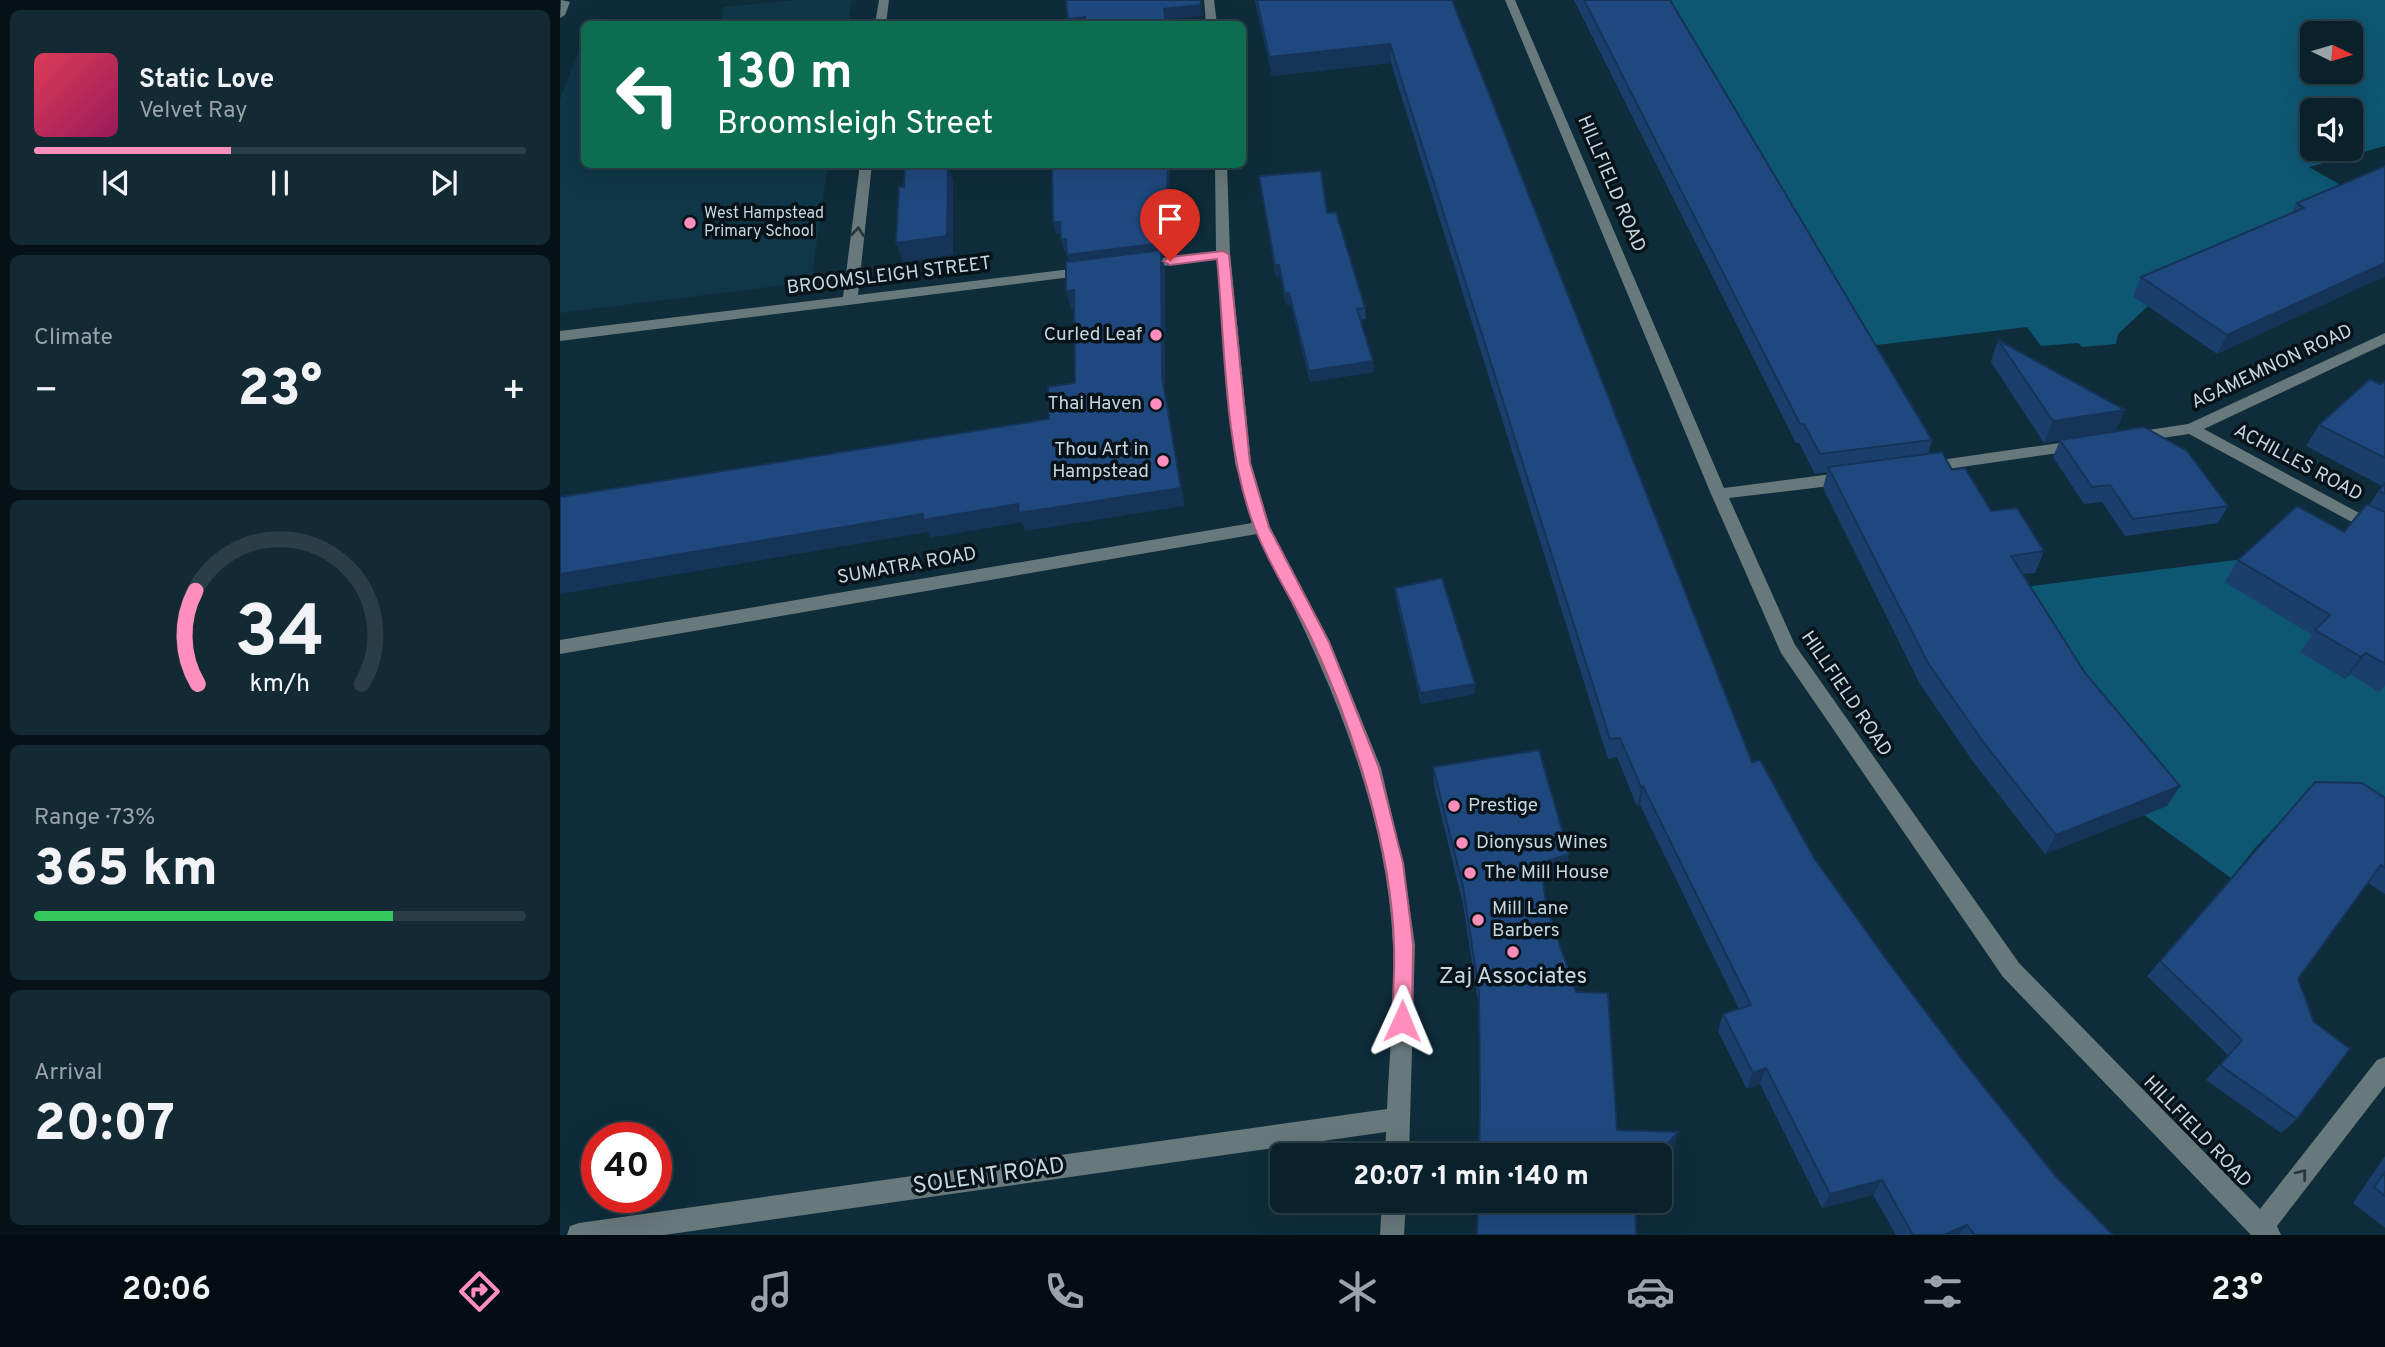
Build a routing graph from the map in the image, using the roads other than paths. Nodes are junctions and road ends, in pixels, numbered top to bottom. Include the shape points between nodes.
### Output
1 (884, 0) edge
2 (1209, 0) edge
3 (1510, 0) edge
4 (565, 2) edge
5 (560, 15) edge
6 (881, 21) edge
7 (1212, 21) edge
8 (866, 168) edge
9 (1221, 168) edge
10 (1223, 254) junction
11 (1126, 266) edge
12 (1099, 270) edge
13 (850, 300) junction
14 (560, 336) edge
15 (2385, 338) edge
16 (2191, 429) junction
17 (2123, 439) edge
18 (2096, 443) edge
19 (1906, 470) edge
20 (1866, 475) edge
21 (1719, 494) junction
22 (1262, 527) junction
23 (2385, 534) edge
24 (560, 647) edge
25 (2385, 1068) edge
26 (1399, 1119) junction
27 (1398, 1143) edge
28 (1393, 1213) edge
29 (2265, 1231) edge
30 (579, 1235) edge
31 (1392, 1235) edge

1 - 6 street
2 - 7 street
3 - 21 street, HILLFIELD ROAD
4 - 5 street
13 -> 8 street
9 - 10 street
10 - 11 street
10 - 22 street via 1243,463
12 - 13 street, BROOMSLEIGH STREET
13 - 14 street, BROOMSLEIGH STREET
15 - 16 street, AGAMEMNON ROAD
16 - 17 street, AGAMEMNON ROAD
16 - 23 street, ACHILLES ROAD
18 - 19 street
20 - 21 street
21 - 29 street, HILLFIELD ROAD via 1787,648 2011,970
22 - 24 street, SUMATRA ROAD
22 - 26 street via 1321,642 1371,768 1393,863 1404,945
29 -> 25 street
26 - 27 street
26 - 30 street, SOLENT ROAD
28 - 31 street

